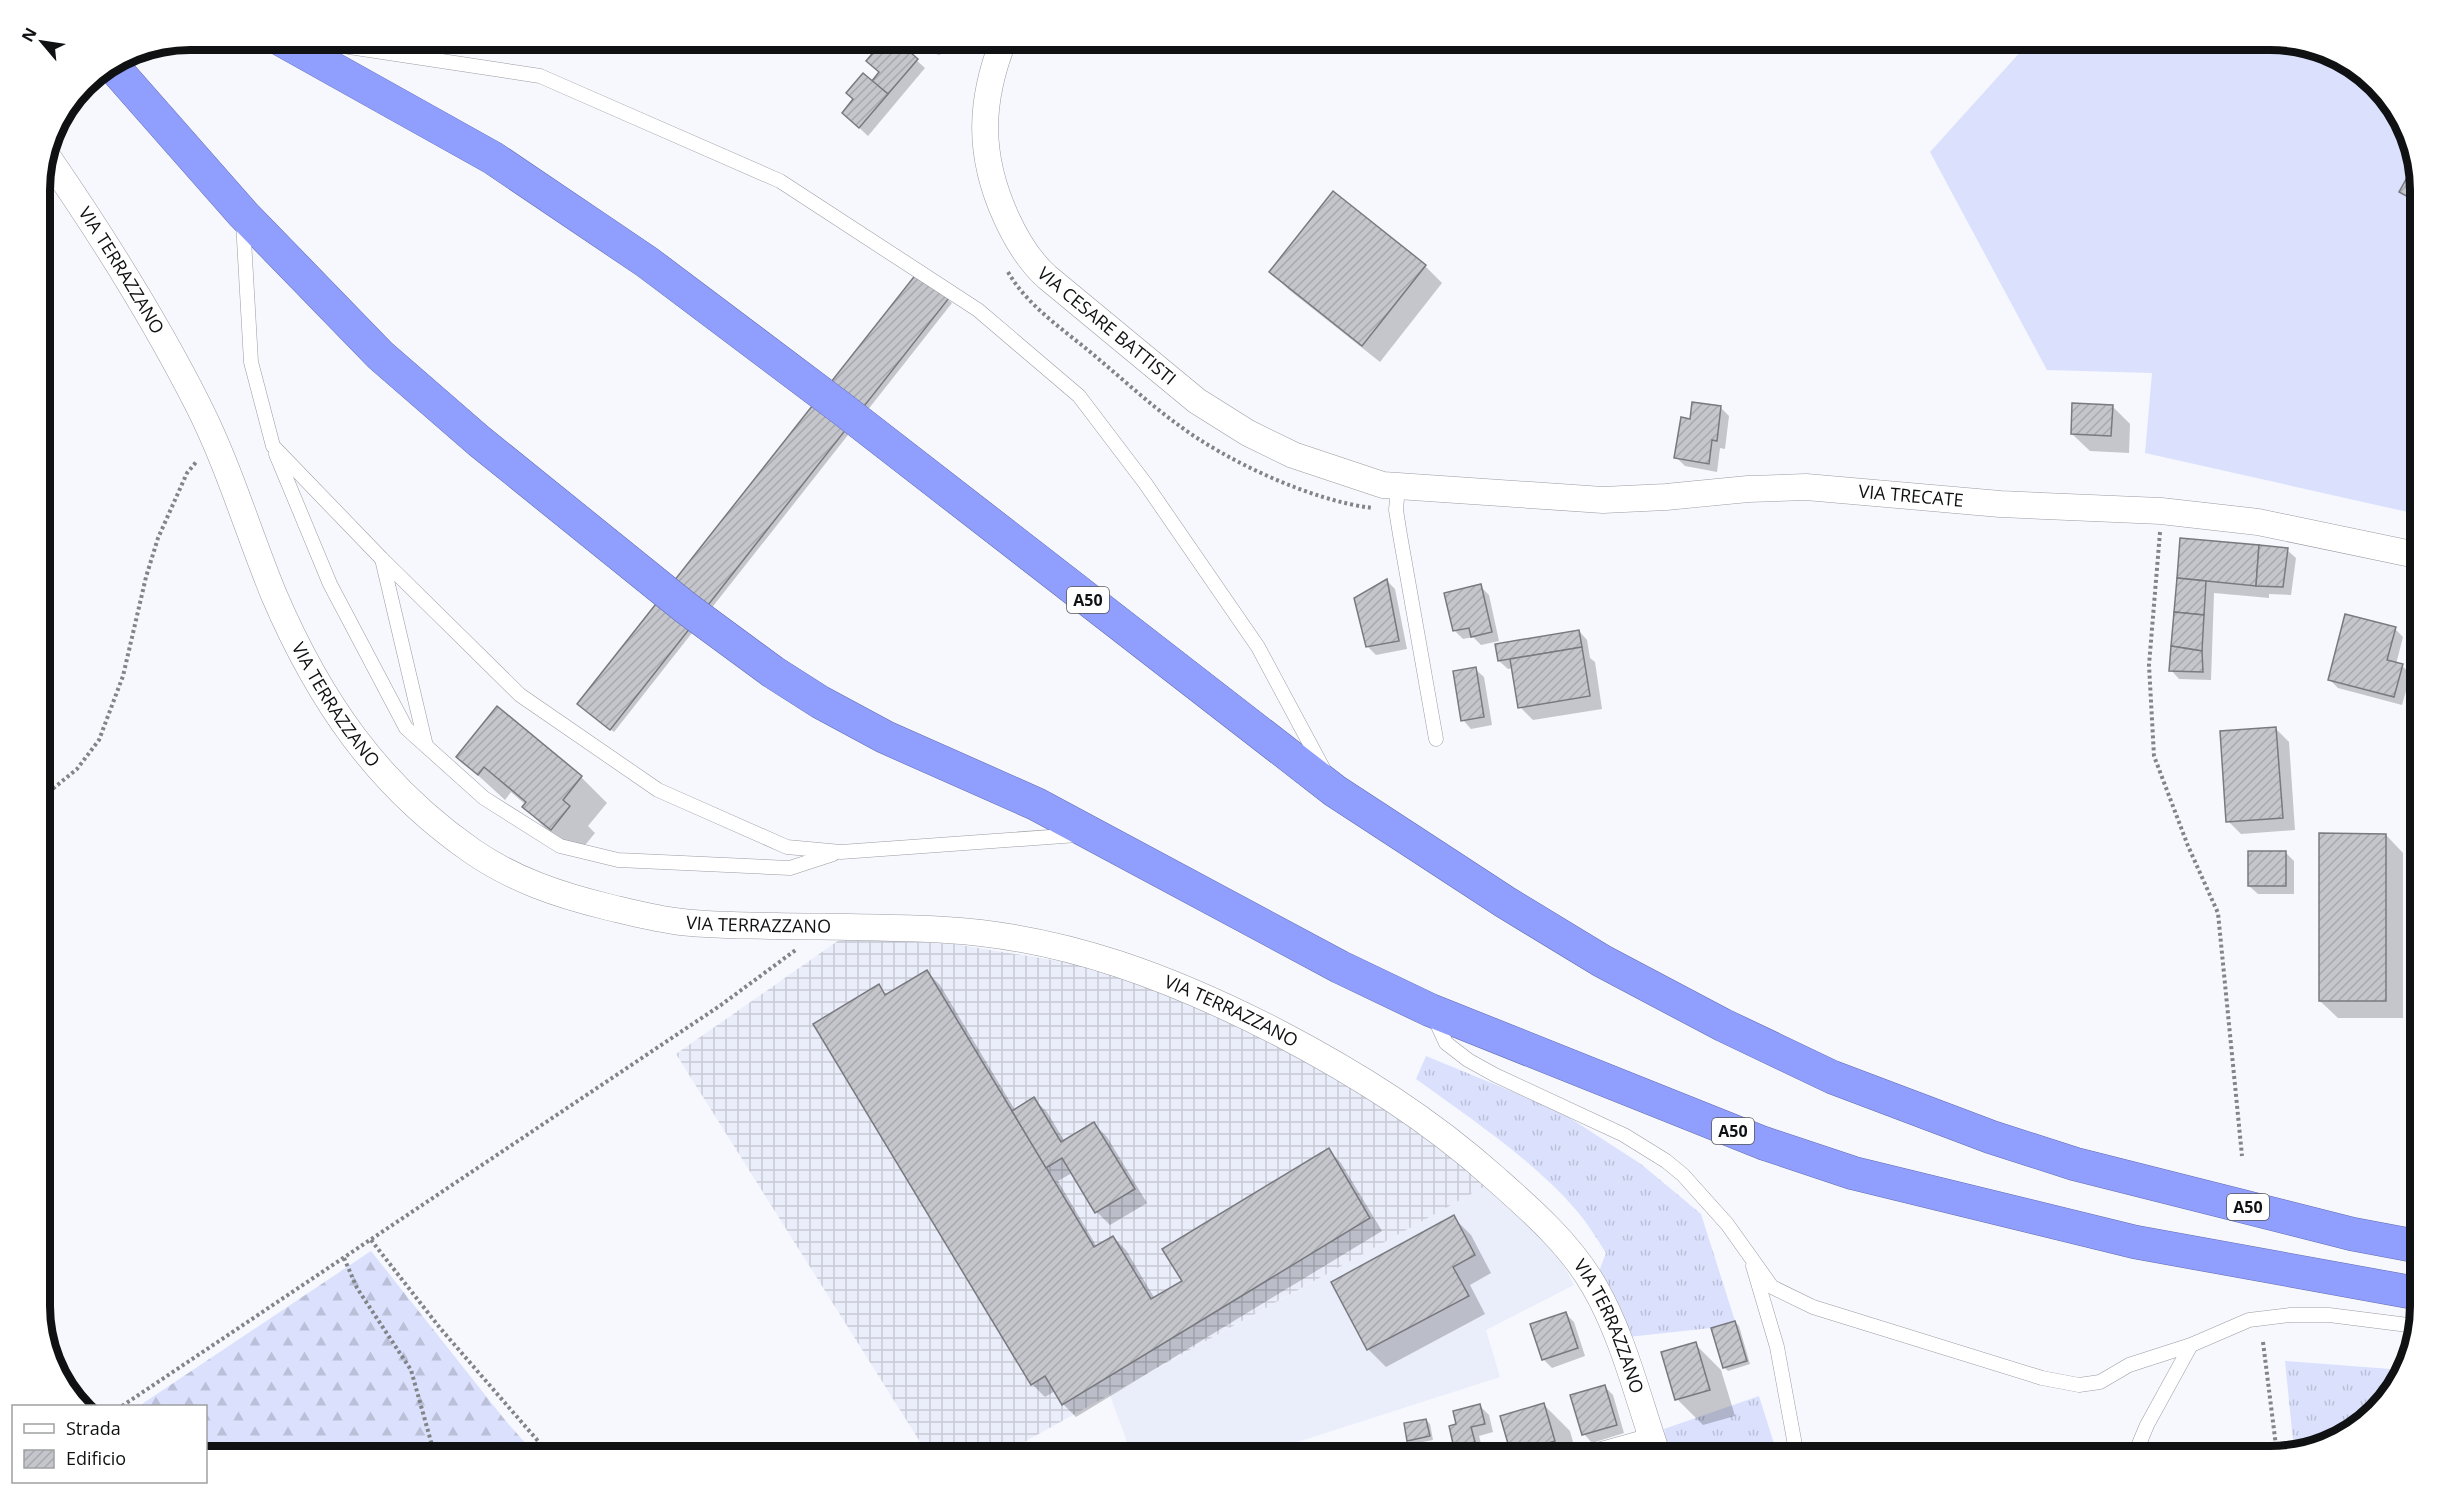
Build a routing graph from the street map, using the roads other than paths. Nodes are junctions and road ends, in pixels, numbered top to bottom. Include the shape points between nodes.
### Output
1 (300, 50) edge
2 (368, 50) edge
3 (1000, 50) edge
4 (116, 70) edge
5 (52, 164) edge
6 (243, 214) junction
7 (273, 446) junction
8 (1397, 498) junction
9 (2410, 554) edge
10 (382, 559) junction
11 (1436, 738) dead end
12 (426, 746) junction
13 (1335, 791) junction
14 (1091, 834) junction
15 (841, 852) junction
16 (1430, 1010) junction
17 (2410, 1245) edge
18 (1750, 1259) junction
19 (2410, 1292) edge
20 (2409, 1325) edge
21 (2191, 1345) junction
22 (1654, 1445) edge
23 (1795, 1445) edge
24 (2139, 1445) edge

1 - 13 highway, A50 via 493,158 647,262
2 - 13 lane via 540,76 780,181 978,310 1079,396 1145,483 1258,647
3 - 8 street, VIA CESARE BATTISTI via 988,93 986,152 995,193 1037,268 1197,401 1293,455 1368,482
4 - 6 highway
5 - 22 street, VIA TERRAZZANO via 98,230 198,406 274,593 323,695 383,774 429,818 513,876 563,896 674,921 992,934 1117,962 1225,1005 1336,1063 1431,1124 1510,1190 1572,1254 1594,1285 1607,1310
6 - 7 lane via 251,362
6 - 14 highway, A50 via 380,355 479,441 686,608 773,672 885,737 1036,804
7 - 10 lane
7 - 12 lane via 330,585 406,728
8 - 9 street, VIA TRECATE via 1603,500 1806,487 2000,504 2162,510 2258,522
8 - 11 lane
10 - 12 lane
10 - 15 lane via 520,695 658,790 787,847
12 - 15 lane via 484,798 560,846 618,860 790,868
13 - 17 highway, A50 via 1602,961 1832,1077 2075,1164
14 - 15 lane
14 - 16 highway, A50 via 1340,967
16 - 18 lane via 1446,1043 1468,1060 1624,1135 1666,1161 1714,1209
16 - 19 highway, A50 via 1742,1135 1853,1173 2134,1242
18 - 21 lane via 1772,1287 1813,1307 2064,1384 2100,1382 2129,1365
18 - 23 lane via 1777,1347
20 - 21 lane via 2329,1315 2289,1315 2249,1320
21 - 24 lane

